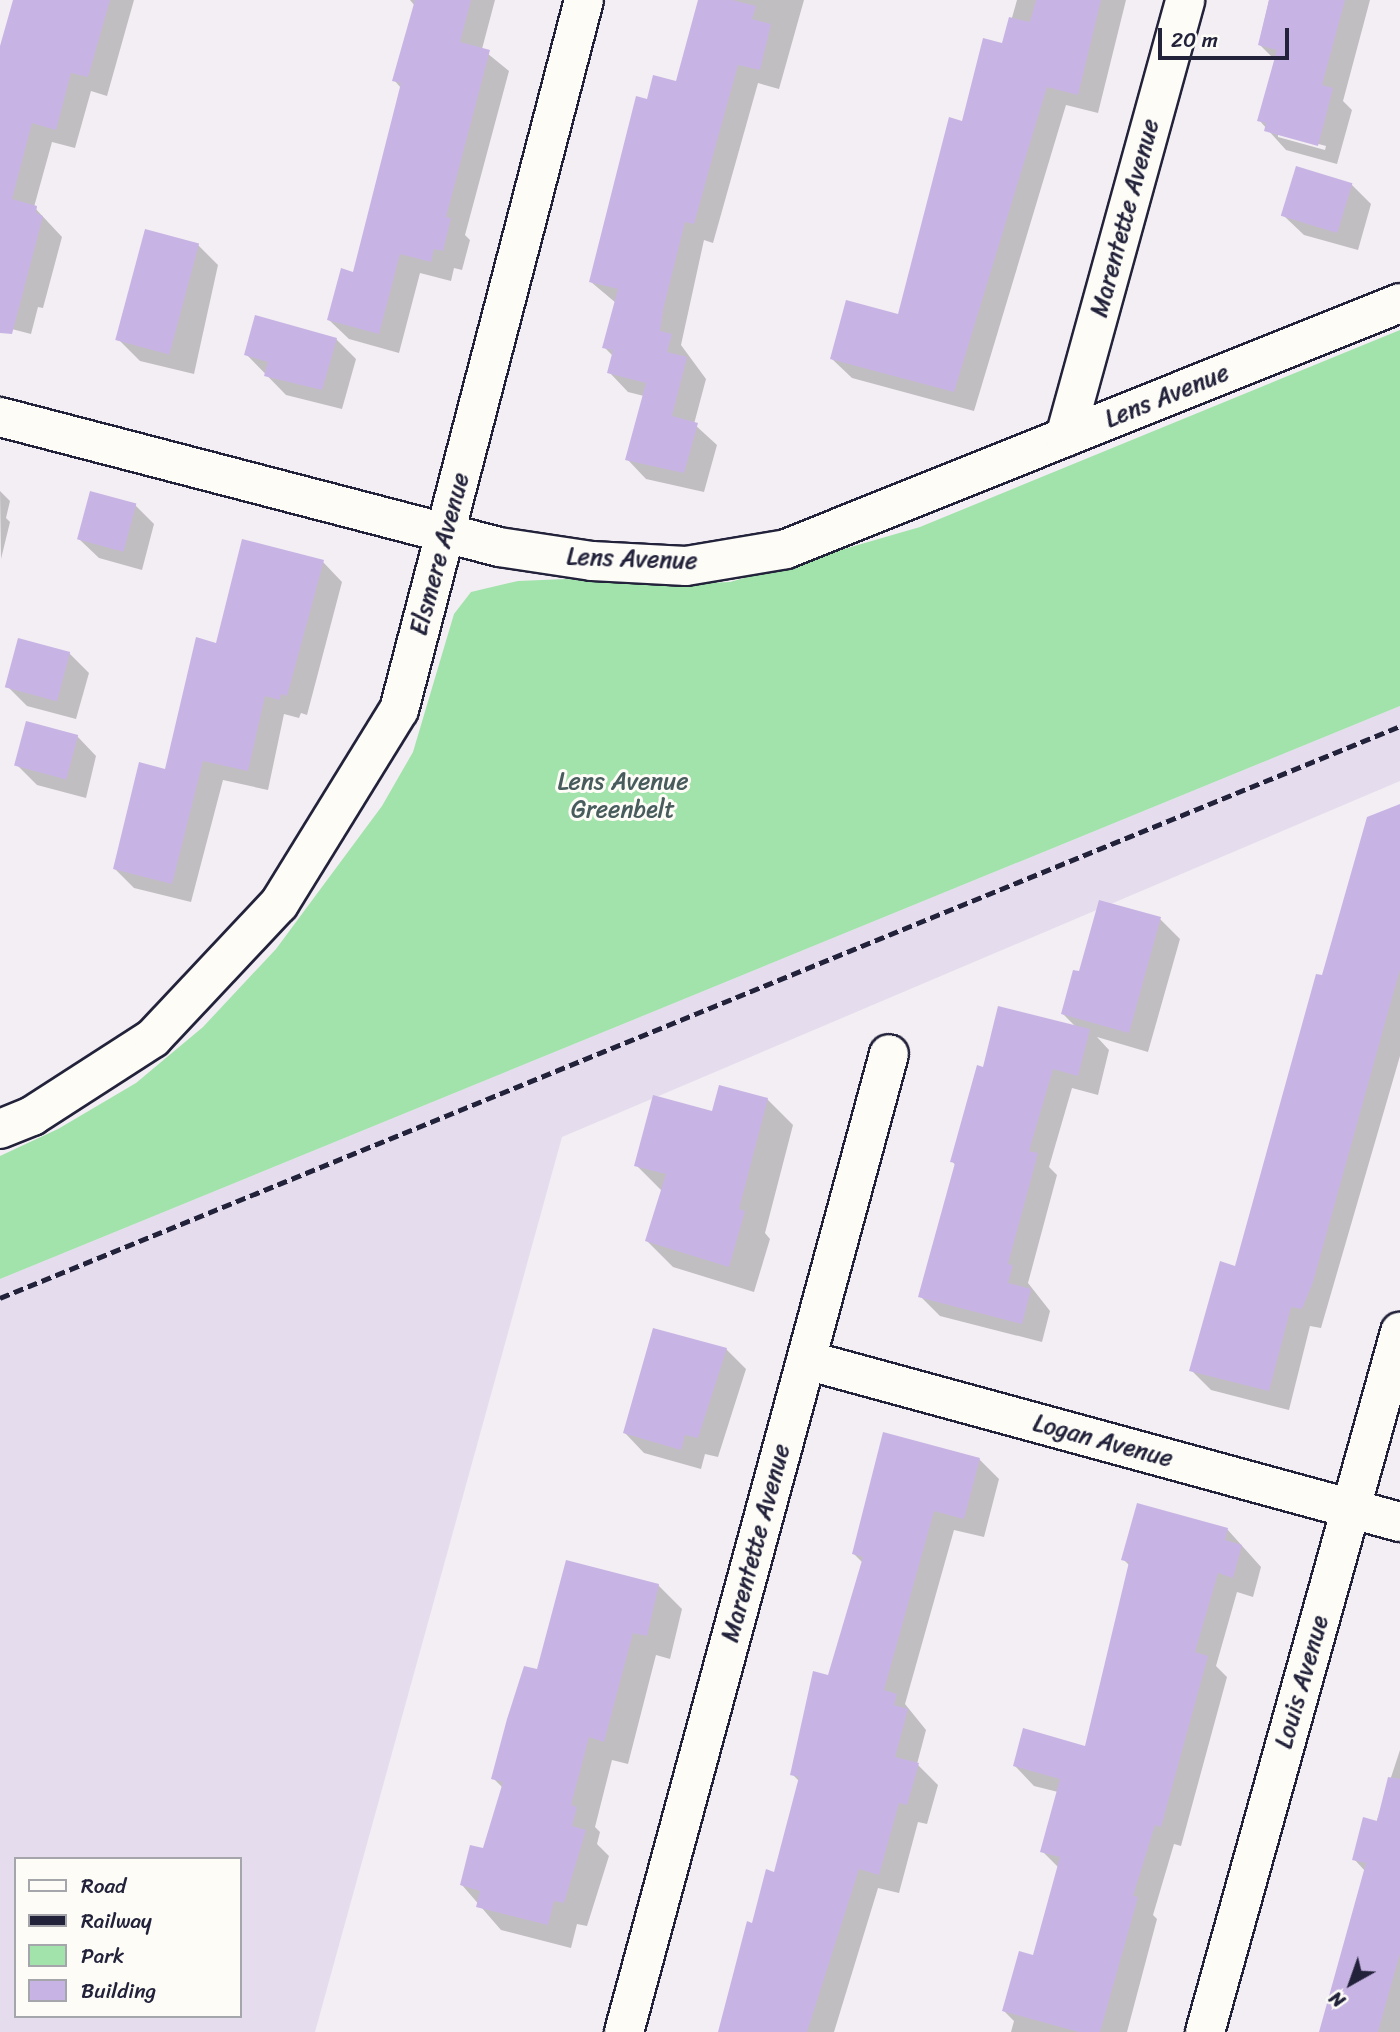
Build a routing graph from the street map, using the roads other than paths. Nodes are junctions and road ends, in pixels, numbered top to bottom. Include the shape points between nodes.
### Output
1 (584, 0) edge
2 (1185, 0) edge
3 (1400, 303) edge
4 (0, 416) edge
5 (1065, 437) junction
6 (447, 533) junction
7 (889, 1054) dead end
8 (0, 1129) edge
9 (1400, 1332) edge
10 (806, 1360) junction
11 (1351, 1508) junction
12 (1400, 1521) edge
13 (624, 2032) edge
14 (1205, 2032) edge

1 - 6 street, Elsmere Avenue
2 - 5 street, Marentette Avenue
3 - 5 street, Lens Avenue
4 - 6 street, Lens Avenue
5 - 6 street, Lens Avenue via 786,549 698,564 592,561 499,547
6 - 8 street, Elsmere Avenue via 399,710 279,904 153,1038 32,1116
7 - 10 street, Marentette Avenue
9 - 11 street, Louis Avenue
10 - 11 street, Logan Avenue
10 - 13 street, Marentette Avenue
11 - 12 street, Logan Avenue
11 - 14 street, Louis Avenue

